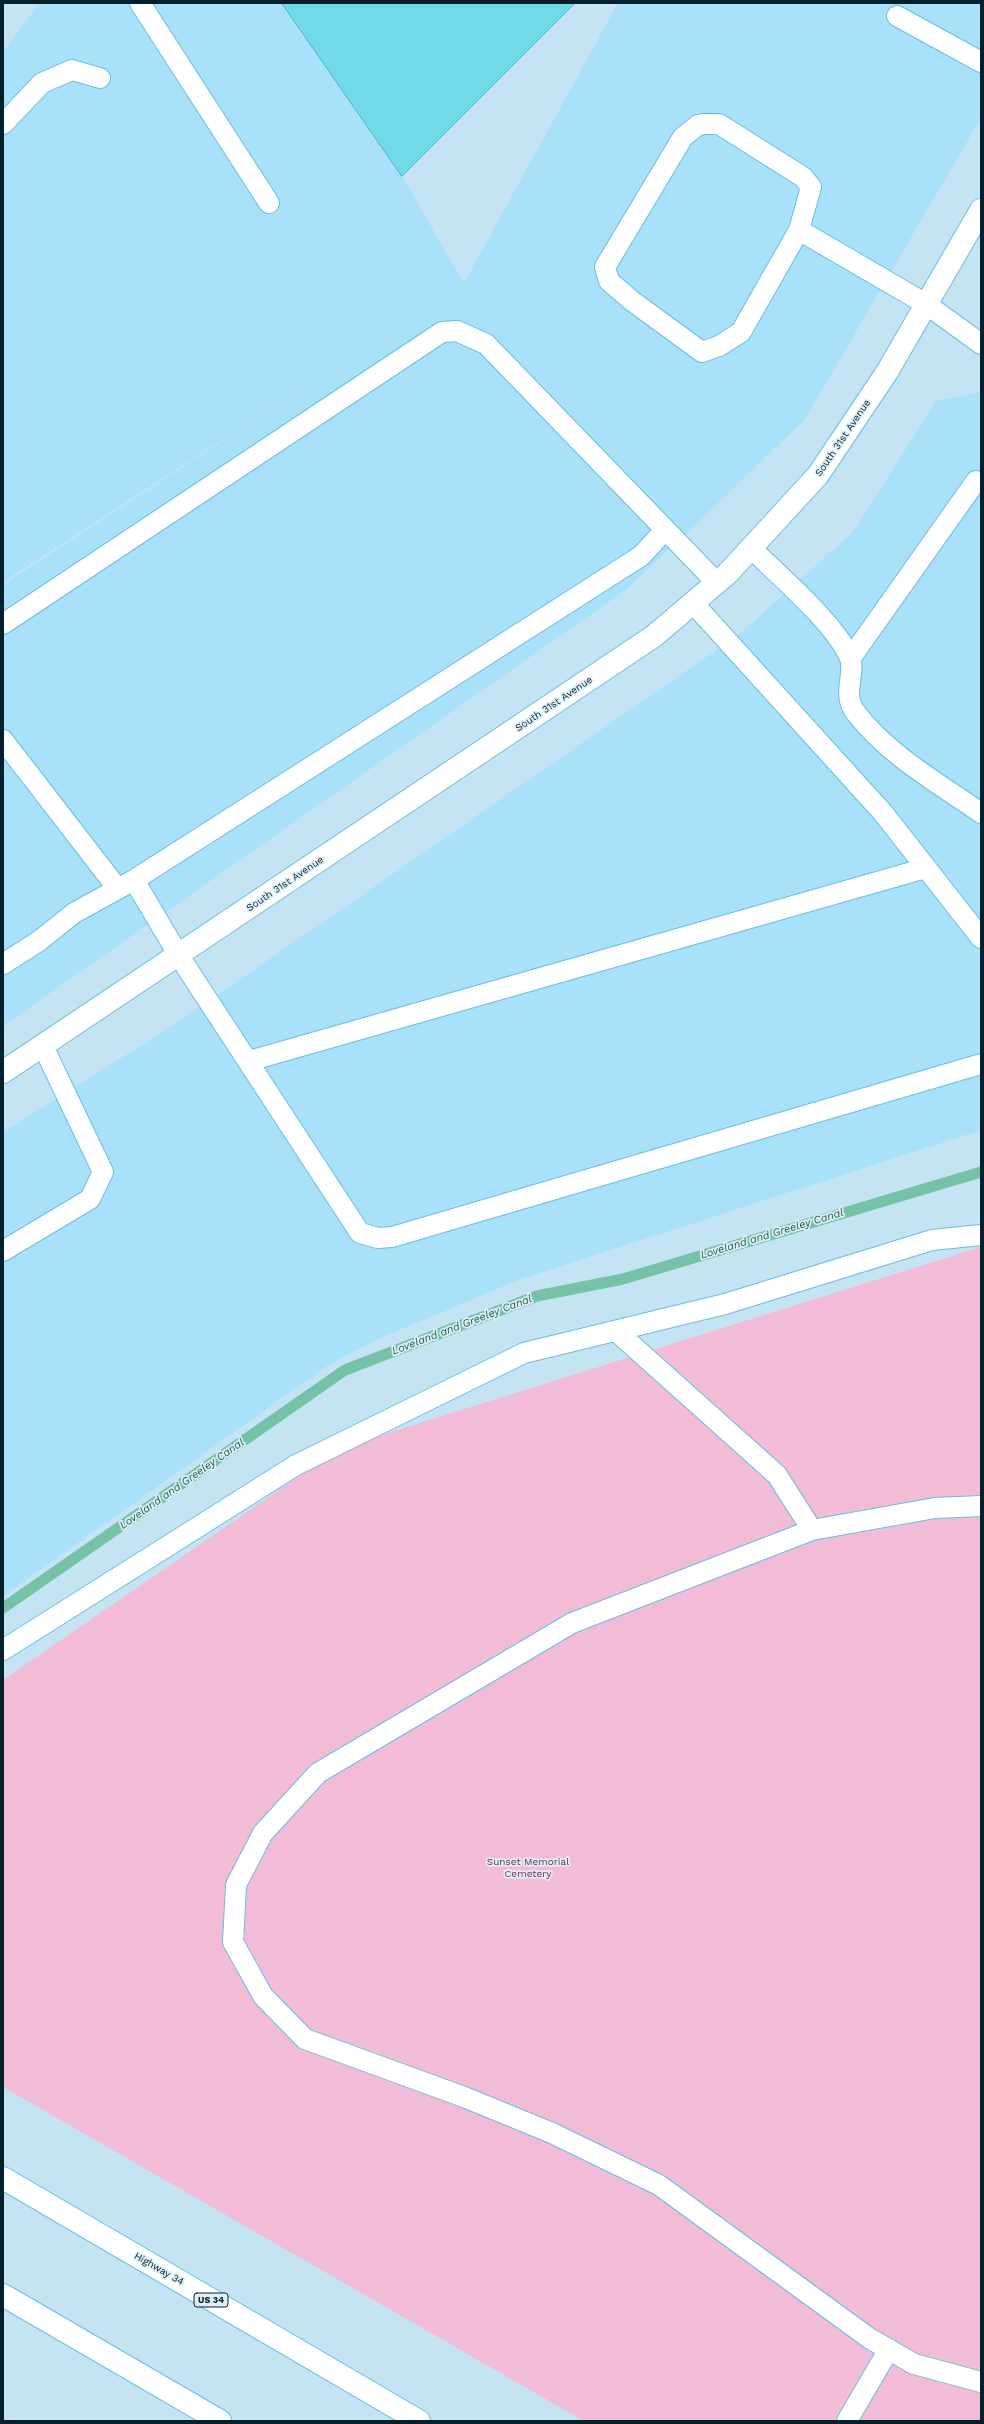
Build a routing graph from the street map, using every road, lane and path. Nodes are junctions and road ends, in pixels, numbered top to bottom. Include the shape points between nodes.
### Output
1 (140, 3) edge
2 (898, 16) dead end
3 (981, 62) edge
4 (100, 78) dead end
5 (3, 124) edge
6 (269, 203) dead end
7 (981, 210) edge
8 (799, 230) junction
9 (926, 304) junction
10 (981, 344) edge
11 (976, 481) dead end
12 (665, 530) junction
13 (751, 548) junction
14 (717, 583) junction
15 (693, 603) junction
16 (3, 624) edge
17 (850, 659) junction
18 (3, 740) edge
19 (981, 813) edge
20 (926, 868) junction
21 (126, 884) junction
22 (981, 938) edge
23 (179, 956) junction
24 (3, 964) edge
25 (43, 1046) junction
26 (248, 1061) junction
27 (981, 1064) edge
28 (3, 1072) edge
29 (981, 1235) edge
30 (3, 1251) edge
31 (616, 1331) junction
32 (981, 1506) edge
33 (812, 1530) junction
34 (3, 1650) edge
35 (3, 2178) edge
36 (3, 2295) edge
37 (889, 2349) junction
38 (981, 2382) edge
39 (220, 2421) edge
40 (419, 2421) edge
41 (847, 2421) edge

1 - 6 lane
2 - 3 lane
4 - 5 lane via 72,70 42,83
7 - 9 main road, South 31st Avenue
8 - 8 lane via 811,187 803,177 719,124 698,125 683,137 605,267 609,281 632,302 702,352 719,346 741,332
8 - 9 lane
9 - 10 lane
9 - 13 main road, South 31st Avenue via 887,372 818,475
11 - 17 lane
12 - 14 lane
12 - 16 lane via 486,344 457,331 442,332
12 - 21 lane via 641,556
13 - 14 main road, South 31st Avenue
13 - 17 lane via 833,630
14 - 15 main road, South 31st Avenue
15 - 20 lane via 884,814
15 - 23 main road, South 31st Avenue via 654,636
17 - 19 lane via 848,692 855,712 901,757
18 - 21 lane via 75,834
20 - 22 lane
20 - 26 lane
21 - 23 lane
21 - 24 lane via 74,913 39,941
23 - 25 main road, South 31st Avenue
23 - 26 lane
25 - 28 main road, South 31st Avenue
25 - 30 lane via 103,1172 90,1199
26 - 27 lane via 360,1233 378,1238 392,1237
29 - 31 lane via 932,1240 725,1304
31 - 33 lane via 776,1475
31 - 34 lane via 524,1353 296,1465
32 - 33 lane via 935,1508
33 - 37 lane via 572,1624 318,1773 263,1833 236,1885 233,1942 263,1996 305,2039 464,2097 552,2133 659,2185 869,2338
35 - 40 main road, Highway 34 / US 34
36 - 39 main road
37 - 38 lane via 914,2364
37 - 41 lane

